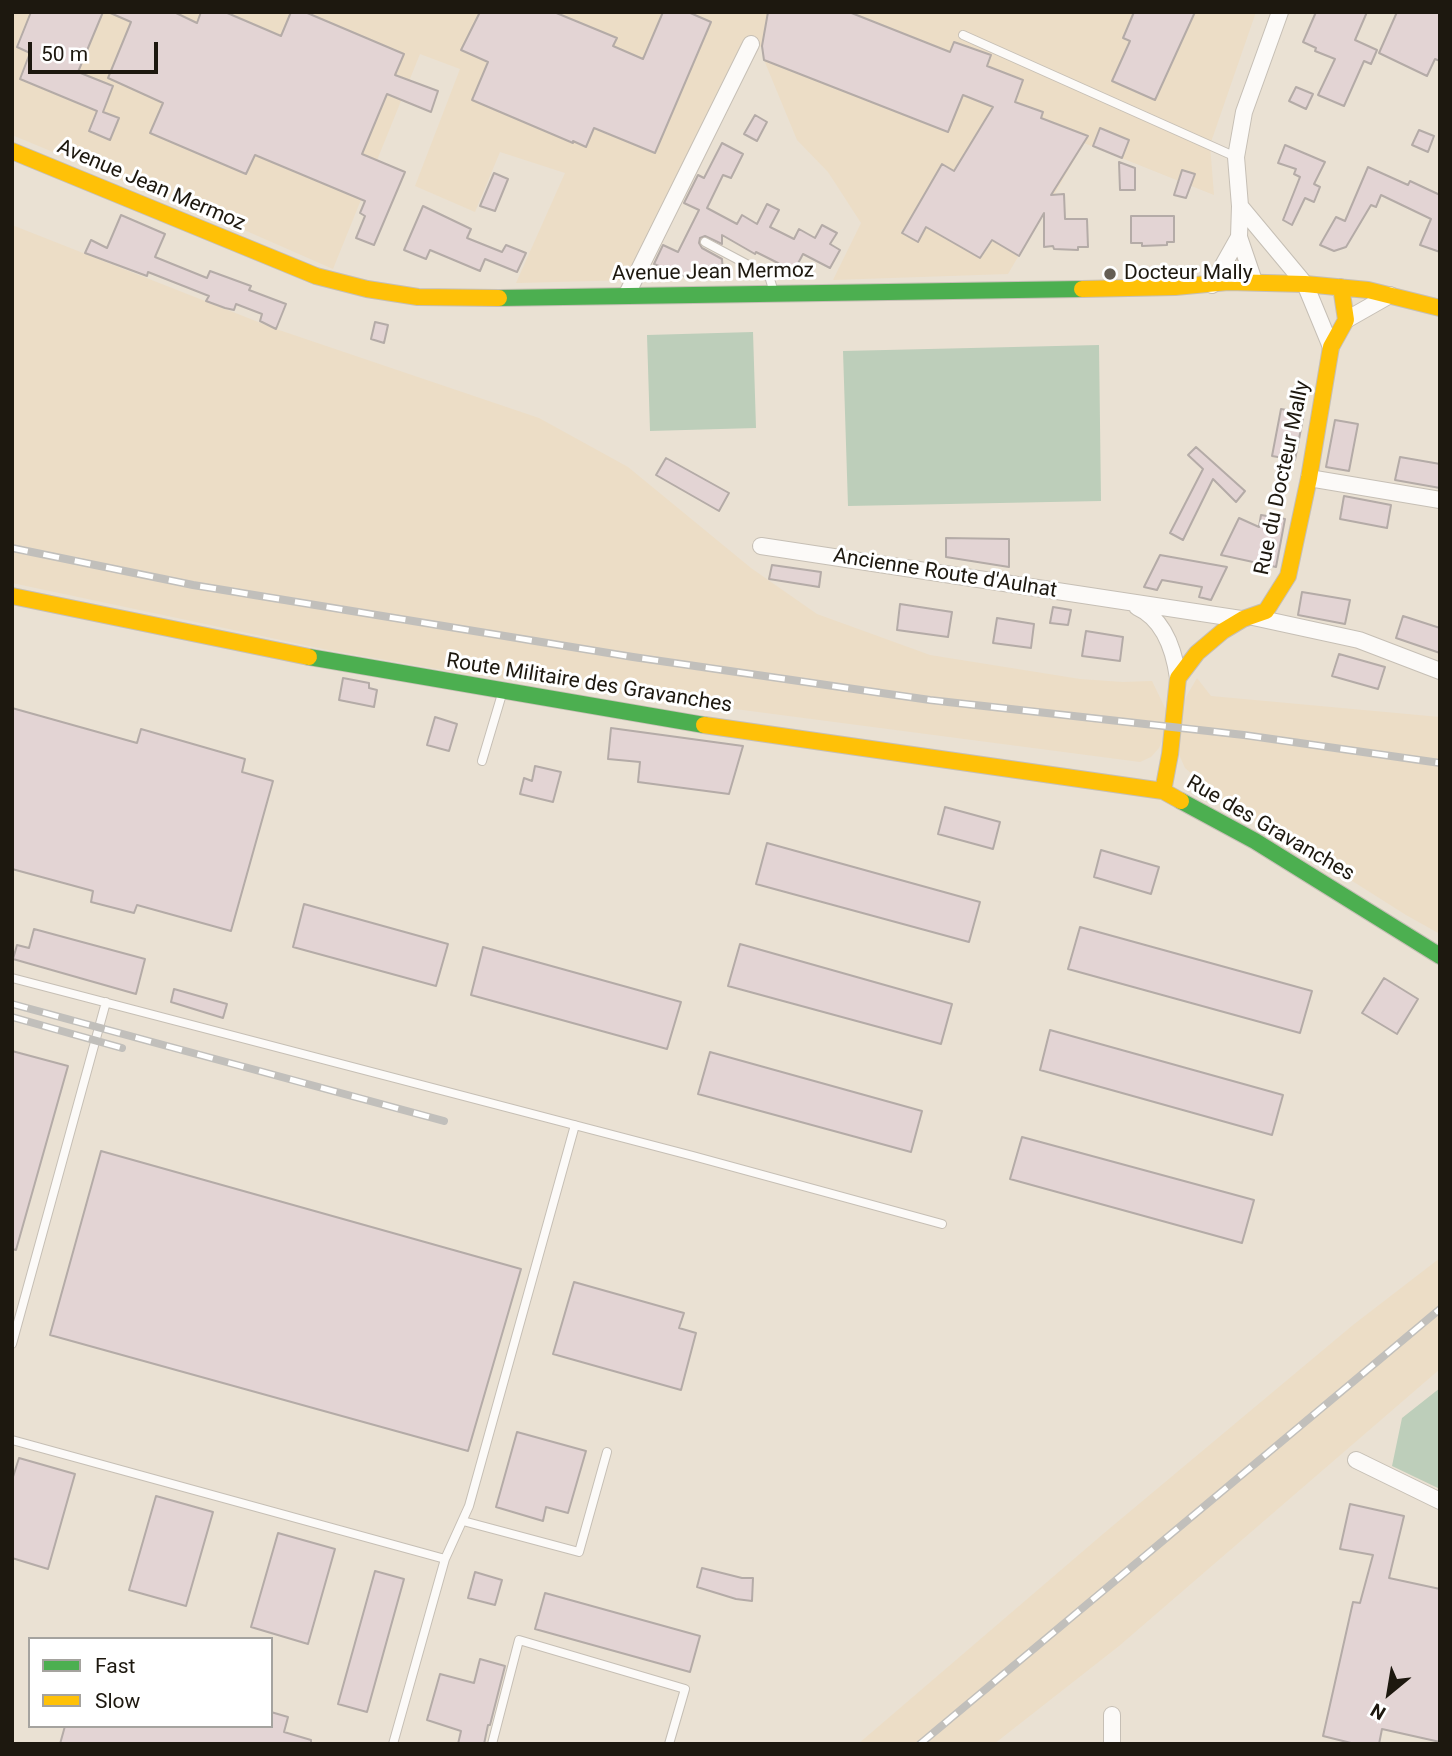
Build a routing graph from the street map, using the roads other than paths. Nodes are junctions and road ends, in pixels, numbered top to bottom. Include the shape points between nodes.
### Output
1 (1280, 12) edge
2 (963, 35) dead end
3 (751, 44) dead end
4 (12, 151) edge
5 (1236, 156) junction
6 (1240, 206) junction
7 (1239, 237) junction
8 (705, 242) dead end
9 (1254, 281) junction
10 (1305, 284) junction
11 (1212, 285) junction
12 (1341, 286) junction
13 (774, 292) junction
14 (1390, 295) junction
15 (626, 296) junction
16 (1440, 308) edge
17 (1346, 320) junction
18 (1331, 347) junction
19 (1309, 478) junction
20 (1440, 500) edge
21 (761, 546) dead end
22 (12, 596) edge
23 (1128, 603) junction
24 (1247, 618) junction
25 (1440, 671) edge
26 (1177, 685) junction
27 (502, 694) junction
28 (482, 761) dead end
29 (1163, 791) junction
30 (1440, 956) edge
31 (12, 978) edge
32 (106, 1002) junction
33 (575, 1125) junction
34 (942, 1224) dead end
35 (12, 1344) edge
36 (12, 1440) edge
37 (607, 1452) dead end
38 (1356, 1460) dead end
39 (1440, 1501) edge
40 (463, 1521) junction
41 (445, 1559) junction
42 (1112, 1715) dead end
43 (393, 1744) edge
44 (492, 1744) edge
45 (669, 1744) edge
46 (1112, 1744) edge

1 - 5 street via 1244,112
2 - 5 lane
3 - 15 street
4 - 15 street, Avenue Jean Mermoz via 299,271 344,285 393,296 436,299
5 - 6 street
6 - 7 street
6 - 10 street
7 - 9 street
7 - 11 street
8 - 13 lane via 769,276
9 - 10 street, Avenue Jean Mermoz
9 - 11 street, Avenue Jean Mermoz
10 - 12 street, Avenue Jean Mermoz
10 - 18 street
11 - 13 street, Avenue Jean Mermoz
12 - 14 street, Avenue Jean Mermoz
12 - 17 street
13 - 15 street, Avenue Jean Mermoz
14 - 16 street, Avenue Jean Mermoz
14 - 17 street
17 - 18 street, Rue du Docteur Mally
18 - 19 street, Rue du Docteur Mally
19 - 20 street
19 - 24 street, Rue du Docteur Mally via 1288,576 1266,611
21 - 23 street, Ancienne Route d'Aulnat
22 - 27 street, Route Militaire des Gravanches via 144,626
23 - 24 street, Ancienne Route d'Aulnat
23 - 26 street, Ancienne Route d'Aulnat via 1158,622 1172,652
24 - 25 street, Ancienne Route d'Aulnat via 1359,640
24 - 26 street, Rue du Docteur Mally via 1190,659
26 - 29 street, Rue des Gravanches
27 - 28 lane
27 - 29 street, Route Militaire des Gravanches
29 - 30 street, Rue des Gravanches via 1255,841
31 - 32 lane
32 - 33 lane
32 - 35 lane
33 - 34 lane
33 - 40 lane
36 - 41 lane
37 - 40 lane via 579,1552
38 - 39 street
40 - 41 lane
41 - 43 lane
42 - 46 street
44 - 45 lane via 519,1640 685,1689

